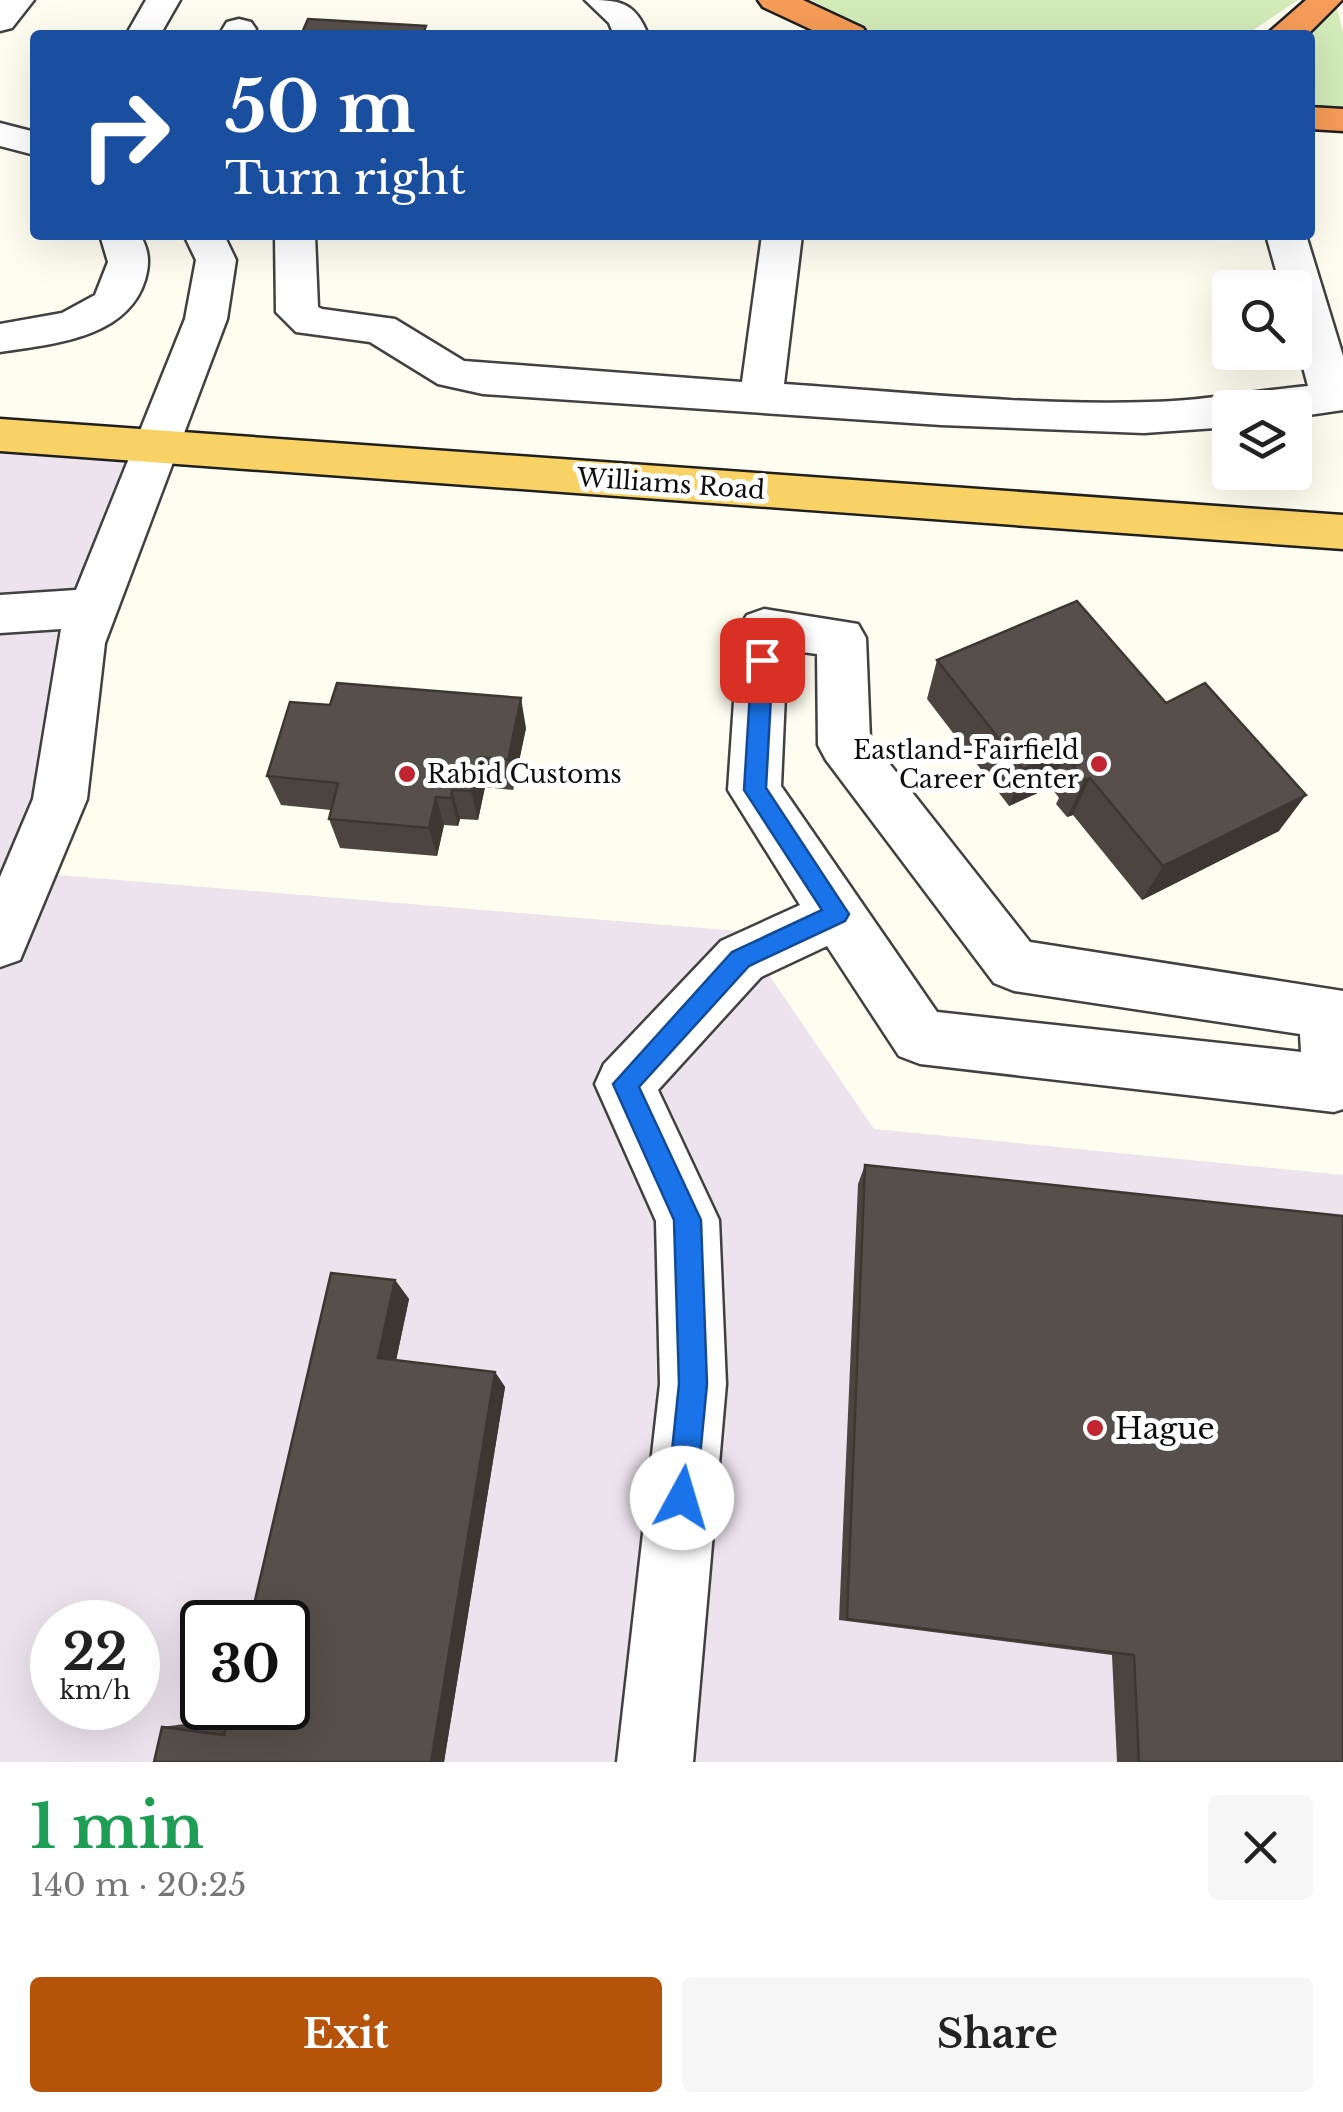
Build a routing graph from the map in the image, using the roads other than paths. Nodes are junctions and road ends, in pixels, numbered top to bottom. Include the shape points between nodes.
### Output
1 (17, 0) edge
2 (163, 0) edge
3 (602, 0) edge
4 (738, 0) edge
5 (775, 0) edge
6 (1326, 0) edge
7 (0, 21) edge
8 (146, 30) edge
9 (629, 30) edge
10 (796, 30) edge
11 (840, 30) edge
12 (1291, 30) edge
13 (1315, 118) edge
14 (1343, 120) edge
15 (0, 134) edge
16 (30, 143) edge
17 (123, 240) edge
18 (206, 240) edge
19 (295, 240) edge
20 (781, 240) edge
21 (1287, 240) edge
22 (0, 338) edge
23 (761, 398) junction
24 (1312, 401) edge
25 (1212, 416) edge
26 (0, 435) edge
27 (156, 446) junction
28 (1343, 532) edge
29 (92, 608) junction
30 (0, 614) edge
31 (837, 914) junction
32 (0, 942) edge
33 (656, 1762) edge

1 - 7 street
2 - 8 street
3 - 9 street
4 - 10 highway
5 - 11 highway
6 - 12 highway
13 - 14 highway
15 - 16 street
17 - 22 street via 127,278 116,301 90,317
18 - 27 street via 216,260 206,319
19 - 23 street via 297,312 311,322 380,329 452,374
20 - 23 street
21 - 24 street via 1330,384 1330,399
23 - 25 street
26 - 27 main road, Williams Road
27 - 28 main road, Williams Road
27 - 29 street
29 - 30 street
29 - 32 street via 80,643 60,799
31 - 31 street via 754,790 764,628 840,638 844,745 1014,965 1327,1012 1334,1084 920,1037
31 - 33 street via 741,959 625,1084 688,1220 693,1384

